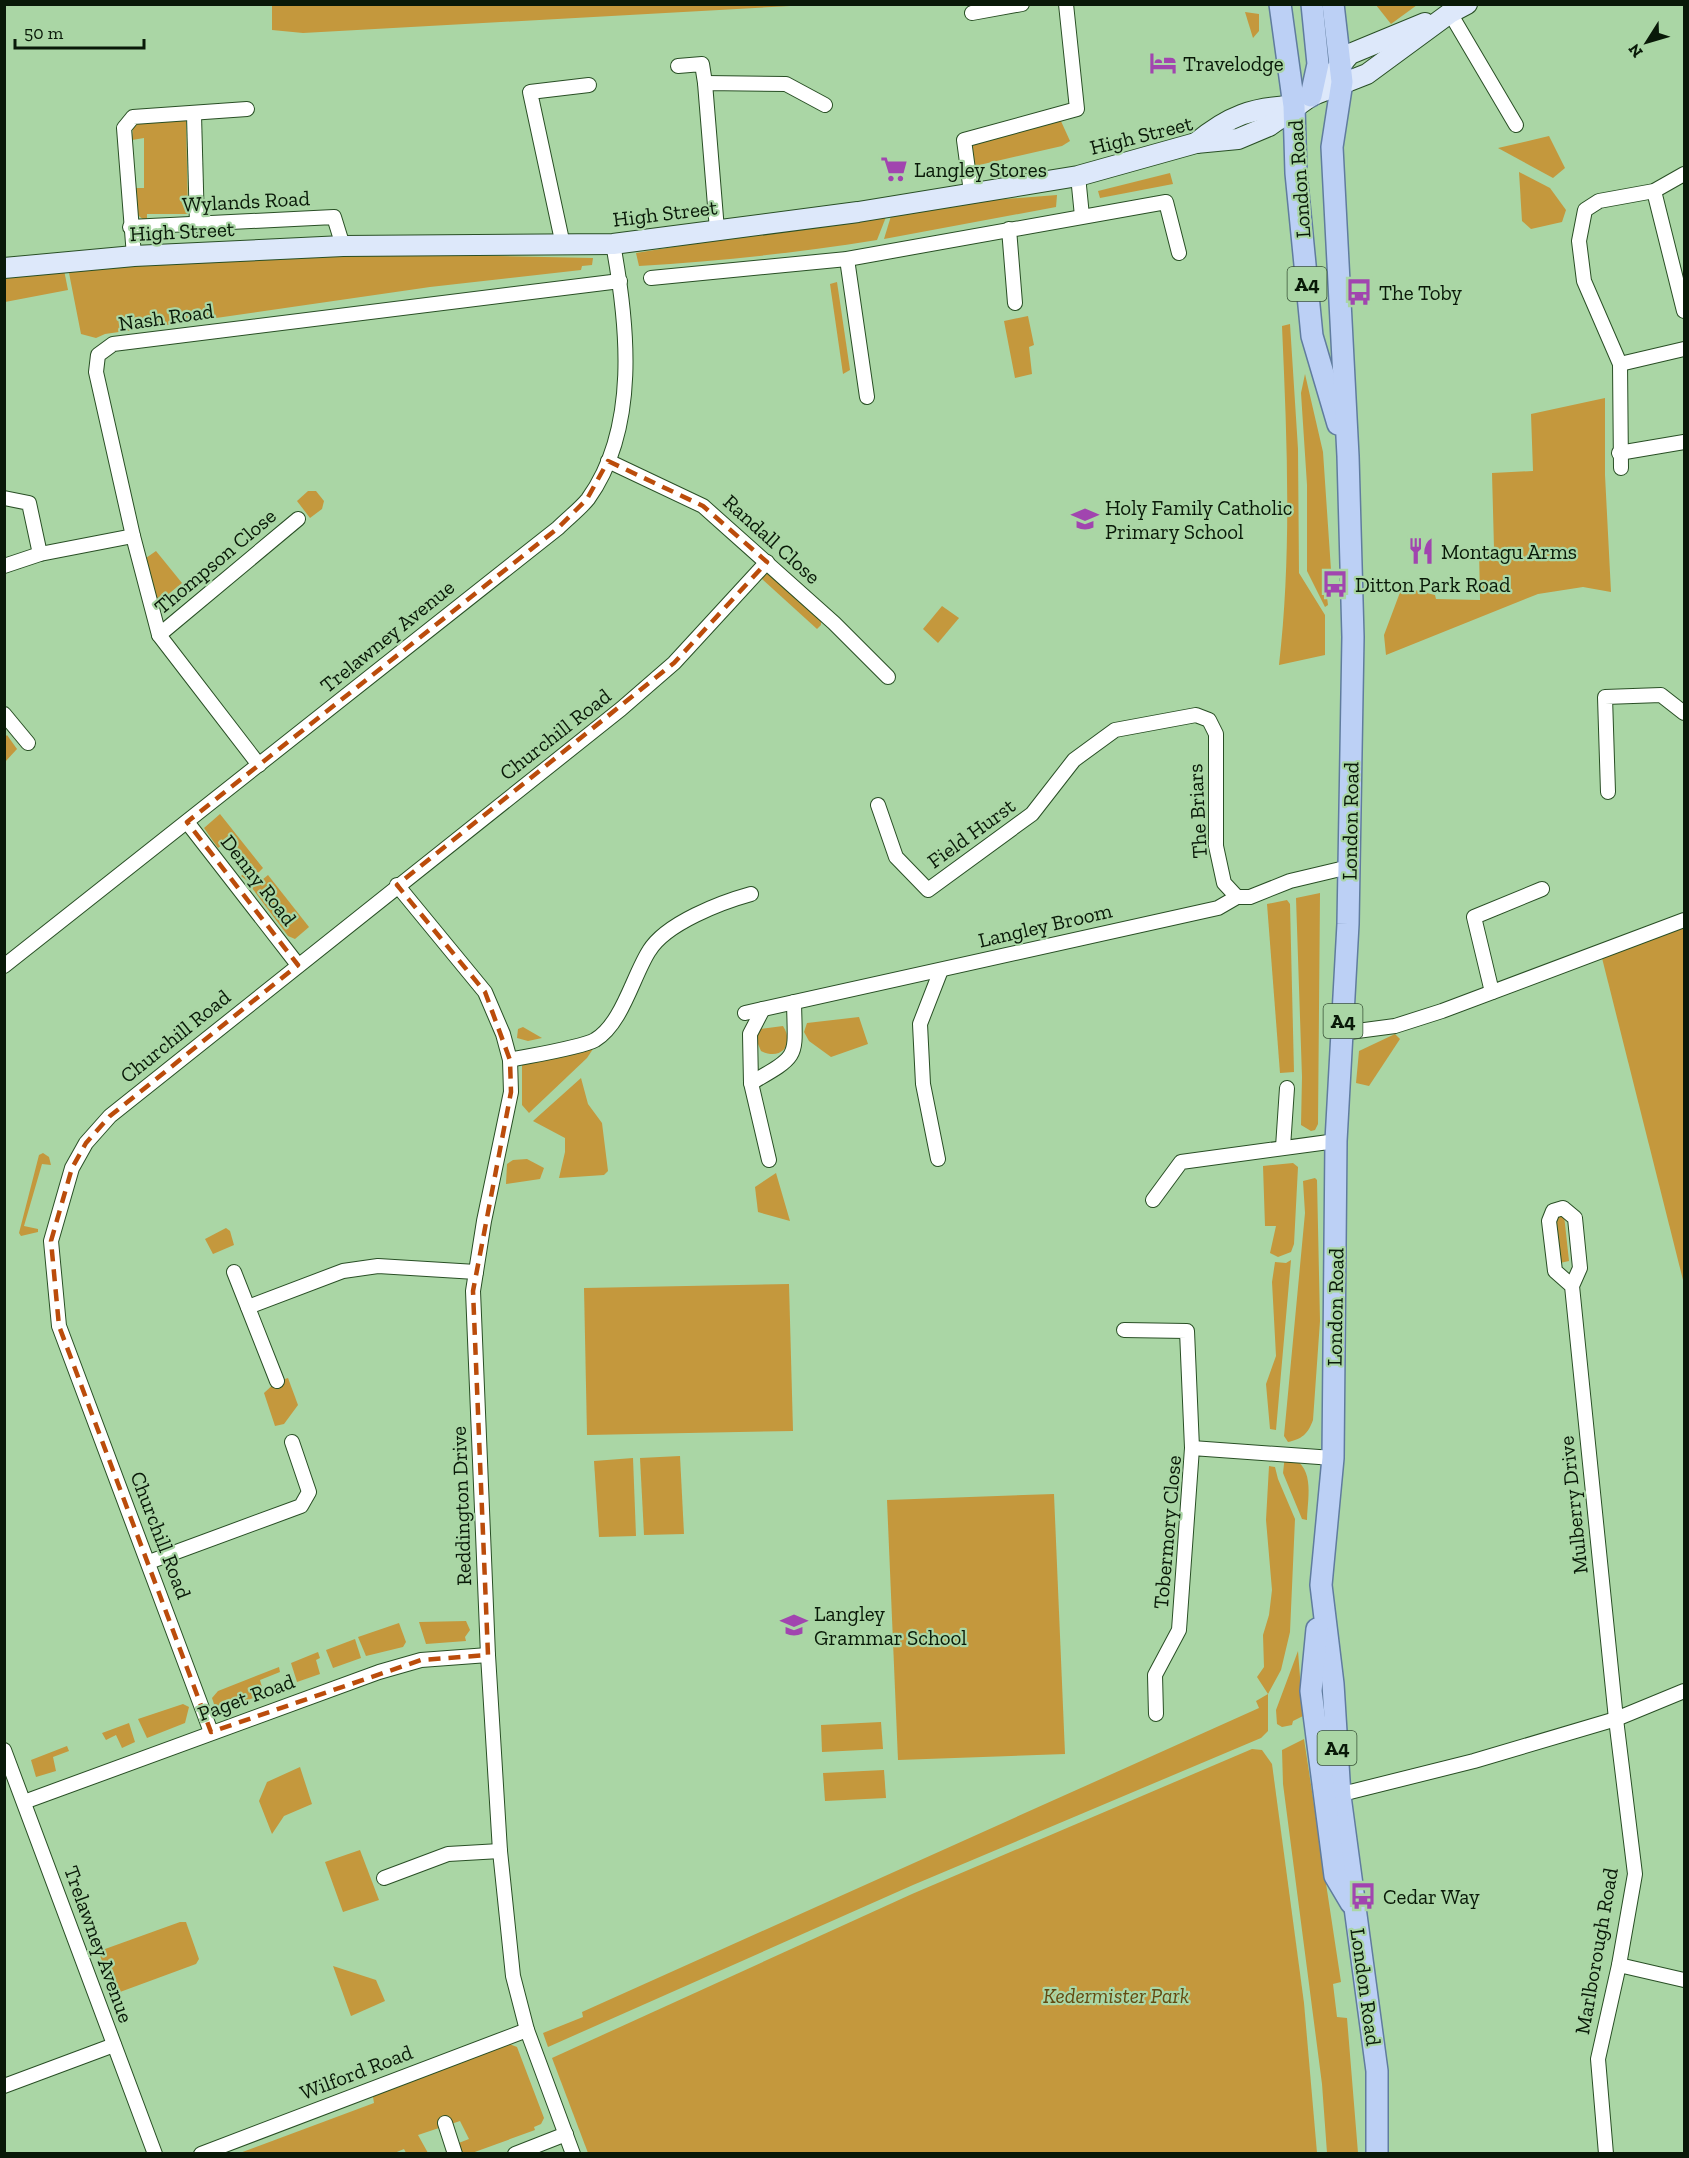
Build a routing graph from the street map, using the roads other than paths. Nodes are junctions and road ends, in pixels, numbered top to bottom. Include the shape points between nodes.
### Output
1 (1022, 4) edge
2 (1066, 4) edge
3 (1280, 4) edge
4 (1312, 4) edge
5 (1333, 4) edge
6 (1458, 9) edge
7 (972, 13) dead end
8 (678, 66) dead end
9 (1341, 74) junction
10 (705, 83) junction
11 (589, 85) dead end
12 (1302, 101) junction
13 (825, 105) dead end
14 (248, 109) dead end
15 (194, 115) junction
16 (1516, 125) dead end
17 (1684, 174) edge
18 (1078, 176) junction
19 (1654, 191) junction
20 (971, 192) junction
21 (1082, 216) junction
22 (198, 225) junction
23 (130, 227) junction
24 (1010, 229) junction
25 (717, 230) junction
26 (613, 244) junction
27 (562, 245) junction
28 (343, 246) junction
29 (1179, 254) dead end
30 (134, 256) junction
31 (847, 259) junction
32 (4, 268) edge
33 (651, 278) dead end
34 (620, 281) junction
35 (1015, 303) dead end
36 (1684, 311) edge
37 (1684, 349) edge
38 (1620, 364) junction
39 (867, 397) dead end
40 (1684, 442) edge
41 (1619, 453) junction
42 (1348, 456) junction
43 (608, 461) junction
44 (1621, 468) dead end
45 (4, 498) edge
46 (298, 519) dead end
47 (133, 536) junction
48 (40, 554) junction
49 (767, 562) junction
50 (4, 566) edge
51 (159, 635) junction
52 (888, 677) dead end
53 (1684, 713) edge
54 (4, 714) edge
55 (1209, 720) joint
56 (28, 743) dead end
57 (259, 765) junction
58 (1608, 792) dead end
59 (878, 805) dead end
60 (187, 822) junction
61 (1349, 867) junction
62 (397, 885) junction
63 (1542, 889) dead end
64 (752, 894) dead end
65 (1237, 897) junction
66 (1684, 921) edge
67 (298, 964) junction
68 (4, 966) edge
69 (942, 969) junction
70 (1492, 992) junction
71 (794, 1002) junction
72 (763, 1009) junction
73 (745, 1013) dead end
74 (1342, 1033) junction
75 (510, 1060) junction
76 (751, 1083) junction
77 (1287, 1088) dead end
78 (1336, 1141) junction
79 (1283, 1147) junction
80 (938, 1159) dead end
81 (769, 1160) dead end
82 (1153, 1200) dead end
83 (234, 1272) dead end
84 (476, 1272) junction
85 (1572, 1286) junction
86 (248, 1307) junction
87 (1124, 1330) dead end
88 (277, 1381) dead end
89 (292, 1442) dead end
90 (1192, 1448) junction
91 (1333, 1458) junction
92 (149, 1562) junction
93 (488, 1655) junction
94 (1684, 1691) edge
95 (1156, 1714) dead end
96 (1616, 1719) junction
97 (211, 1732) junction
98 (4, 1750) edge
99 (1332, 1796) junction
100 (24, 1802) junction
101 (500, 1851) junction
102 (384, 1878) dead end
103 (1619, 1965) junction
104 (1684, 1980) edge
105 (527, 2030) junction
106 (114, 2045) junction
107 (4, 2086) edge
108 (445, 2123) dead end
109 (566, 2134) junction
110 (155, 2154) edge
111 (201, 2154) edge
112 (455, 2154) edge
113 (515, 2154) edge
114 (573, 2154) edge
115 (1377, 2154) edge
116 (1606, 2154) edge

1 - 7 street
2 - 20 street via 1077,109 964,140
3 - 12 main road, London Road / A4
4 - 12 main road, London Road / A4 via 1318,64
5 - 9 main road, London Road
6 - 9 main road, High Street via 1350,54
6 - 16 street
8 - 10 street via 702,64
9 - 12 main road, High Street
9 - 42 main road, London Road / A4 via 1332,147
10 - 13 street via 786,84
10 - 25 street
11 - 27 street via 530,92
12 - 18 main road, High Street via 1269,126 1238,139 1196,143
12 - 42 main road, London Road / A4 via 1296,173 1312,336
14 - 15 street
15 - 22 street
15 - 23 street via 133,117 124,128
17 - 19 street
18 - 20 main road, High Street
18 - 21 street
19 - 36 street
19 - 38 street via 1599,201 1585,210 1583,220 1579,241 1584,281
20 - 25 main road, High Street via 858,212
21 - 24 street
21 - 29 street via 1166,202
22 - 23 street, Wylands Road
22 - 28 street, Wylands Road via 334,217
23 - 30 street
24 - 31 street
24 - 35 street
25 - 26 main road, High Street
26 - 27 main road, High Street
26 - 34 street, Trelawney Avenue
27 - 28 main road, High Street
28 - 30 main road, High Street
30 - 32 main road, High Street
31 - 33 street
31 - 39 street
34 - 43 street, Trelawney Avenue via 625,369 622,412
34 - 47 street, Nash Road via 113,344 98,355 96,372
37 - 38 street
38 - 41 street
40 - 41 street
41 - 44 street
42 - 61 main road, London Road / A4 via 1353,638
43 - 49 street, Randall Close via 703,506
43 - 57 street, Trelawney Avenue via 587,499 558,528
45 - 48 street via 29,503
46 - 51 street, Thompson Close
47 - 48 street
47 - 51 street, Nash Road
48 - 50 street
49 - 52 street, Randall Close
49 - 62 street, Churchill Road via 674,663
51 - 57 street, Nash Road
53 - 58 street via 1661,695 1605,697
54 - 56 street
55 - 59 street, Field Hurst via 1196,715 1115,730 1074,760 1032,814 928,890 896,857
55 - 65 street, The Briars via 1216,734 1216,846 1224,883
57 - 60 street, Trelawney Avenue
60 - 67 street, Denny Road
60 - 68 street, Trelawney Avenue
61 - 65 street, Langley Broom via 1290,881 1250,897
61 - 74 main road, London Road / A4
62 - 67 street, Churchill Road
62 - 75 street, Reddington Drive via 485,992
63 - 70 street via 1474,917
64 - 75 street via 714,905 679,924 650,949 619,1014 595,1040
65 - 69 street, Langley Broom via 1218,908
66 - 70 street
67 - 92 street, Churchill Road via 110,1116 86,1143 59,1205 51,1241 59,1326
69 - 71 street, Langley Broom
69 - 80 street via 920,1024 923,1084
70 - 74 street via 1395,1026
71 - 72 street, Langley Broom
71 - 76 street via 795,1050 786,1063
72 - 73 street, Langley Broom
72 - 76 street via 750,1034
74 - 78 main road, London Road / A4
75 - 84 street, Reddington Drive via 511,1092
76 - 81 street
77 - 79 street
78 - 79 street
78 - 91 main road, London Road / A4
79 - 82 street via 1181,1162
83 - 86 street
84 - 86 street via 378,1266 343,1271
84 - 93 street, Reddington Drive via 473,1291
85 - 85 street, Mulberry Drive via 1555,1270 1549,1221 1553,1211 1563,1208 1575,1218 1580,1268
85 - 96 street, Mulberry Drive
86 - 88 street
87 - 90 street via 1187,1331
89 - 92 street via 309,1492 301,1506
90 - 91 street, Tobermory Close
90 - 95 street, Tobermory Close via 1179,1630 1155,1675
91 - 99 main road, London Road / A4 via 1311,1691
92 - 97 street, Churchill Road
93 - 97 street, Paget Road via 421,1660
93 - 101 street, Reddington Drive
94 - 96 street
96 - 99 street via 1474,1761
96 - 103 street, Marlborough Road via 1635,1874
97 - 100 street, Paget Road
98 - 100 street, Trelawney Avenue
99 - 115 main road, London Road via 1335,1876 1356,1911 1377,2071
100 - 106 street, Trelawney Avenue
101 - 102 street via 448,1854
101 - 105 street, Reddington Drive via 513,1976
103 - 104 street
103 - 116 street, Marlborough Road via 1598,2059
105 - 109 street, Reddington Drive
105 - 111 street, Wilford Road
106 - 107 street
106 - 110 street, Trelawney Avenue
108 - 112 street
109 - 113 street
109 - 114 street, Reddington Drive

